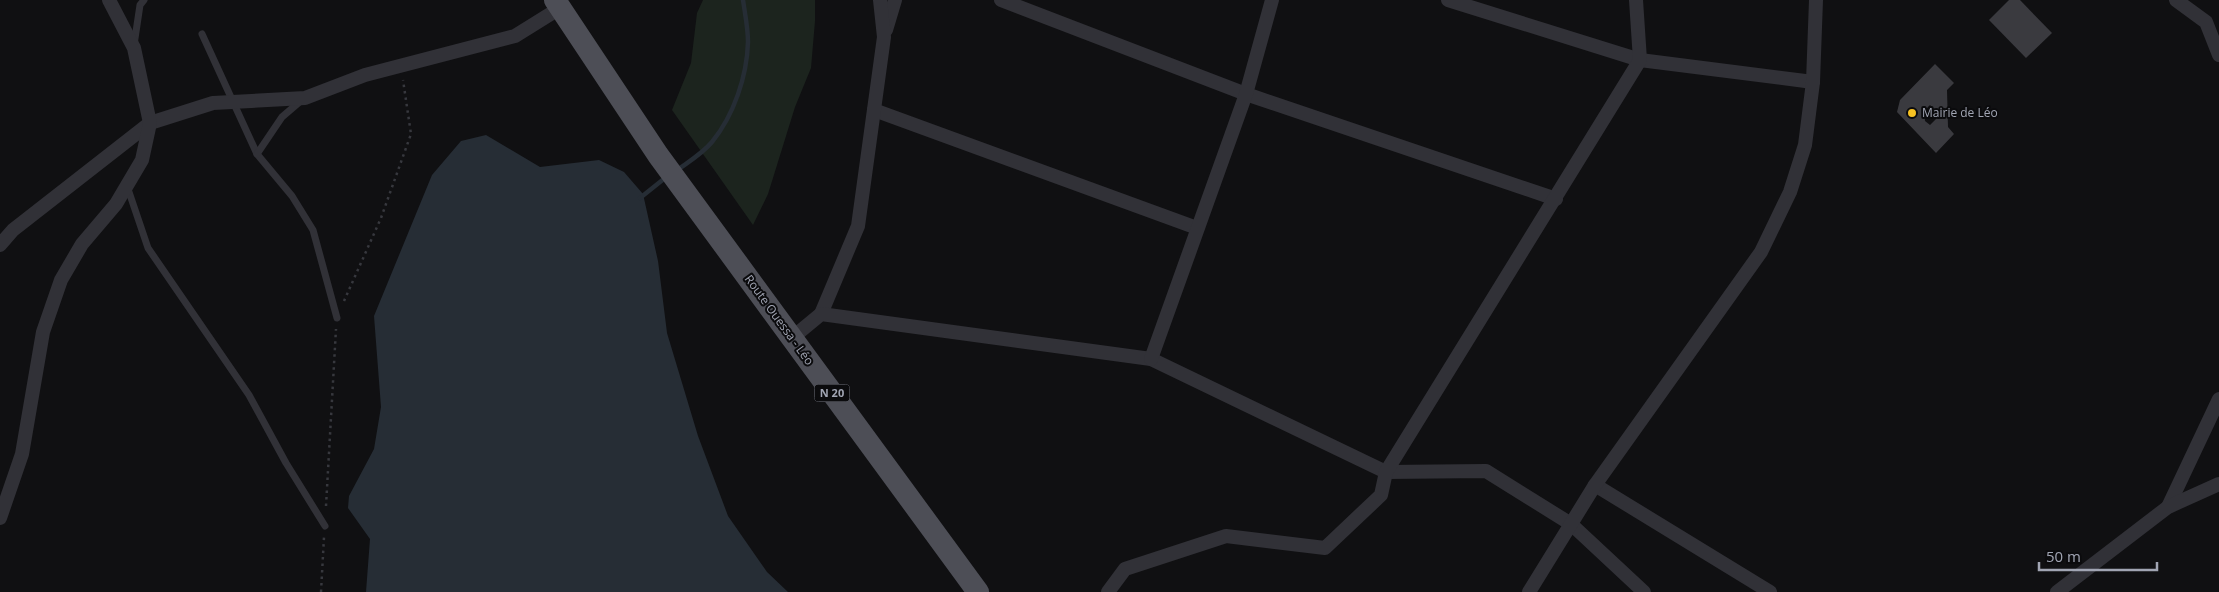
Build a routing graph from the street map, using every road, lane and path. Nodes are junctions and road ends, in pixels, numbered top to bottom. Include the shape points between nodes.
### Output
1 (109, 0) edge
2 (144, 0) edge
3 (880, 0) edge
4 (895, 0) edge
5 (1001, 0) edge
6 (1272, 0) edge
7 (1448, 0) edge
8 (1636, 0) edge
9 (1816, 0) edge
10 (2176, 0) edge
11 (558, 4) edge
12 (202, 34) dead end
13 (884, 37) junction
14 (134, 48) junction
15 (2219, 55) edge
16 (1640, 60) junction
17 (401, 66) junction
18 (1813, 82) junction
19 (1246, 94) junction
20 (305, 98) junction
21 (233, 102) junction
22 (874, 110) junction
23 (150, 123) junction
24 (257, 154) junction
25 (127, 186) junction
26 (1556, 200) junction
27 (1197, 228) junction
28 (0, 245) edge
29 (821, 314) junction
30 (336, 318) junction
31 (792, 338) junction
32 (1150, 359) junction
33 (2219, 400) edge
34 (1386, 472) junction
35 (1596, 484) junction
36 (2219, 484) edge
37 (2168, 507) junction
38 (0, 518) edge
39 (1571, 524) junction
40 (325, 526) junction
41 (1752, 586) edge
42 (2065, 590) edge
43 (321, 592) edge
44 (978, 592) edge
45 (1108, 592) edge
46 (1529, 592) edge
47 (1644, 592) edge
48 (1770, 592) edge

1 - 14 street
2 - 14 lane via 140,5
3 - 13 street
4 - 13 street
5 - 19 street
6 - 19 street
7 - 16 street
8 - 16 street
9 - 18 street
10 - 15 street via 2206,22
11 - 17 street via 515,36
11 - 31 main road, Route Ouessa - Léo / N 20 via 658,155
12 - 21 lane
13 - 22 street
14 - 23 street
16 - 18 street
16 - 26 street
17 - 20 street via 365,75
17 - 30 path via 411,134 381,218
18 - 35 street via 1805,146 1790,192 1761,252
19 - 26 street
19 - 27 street
20 - 21 street
20 - 24 lane via 282,117
21 - 23 street via 213,103
21 - 24 lane
22 - 27 street
22 - 29 street via 858,226
23 - 25 street via 142,160
23 - 28 street via 13,230
24 - 30 lane via 292,196 313,230
25 - 38 street via 82,244 62,280 43,332 22,454
25 - 40 lane via 148,248 249,395
26 - 34 street
27 - 32 street
29 - 31 street
29 - 32 street
30 - 40 path
31 - 44 main road, Route Ouessa - Léo / N 20
32 - 34 street
33 - 37 street
34 - 39 street via 1486,471
34 - 45 street via 1381,495 1325,548 1226,536 1125,569
35 - 39 street
35 - 41 street
36 - 37 street
37 - 42 street
39 - 46 street
39 - 47 street
40 - 43 path
41 - 48 street

